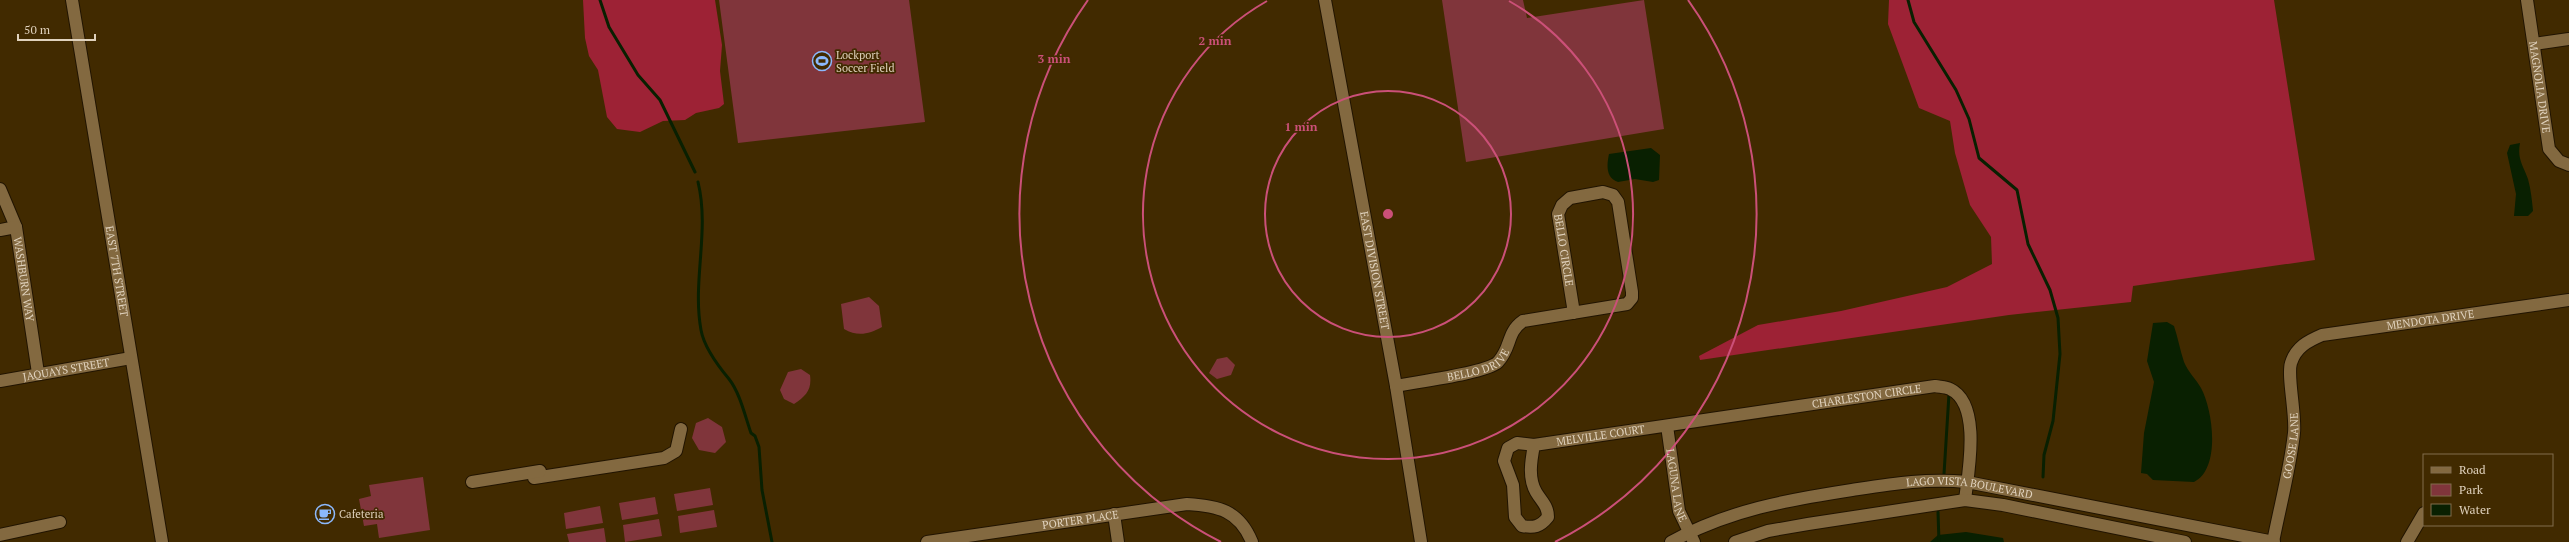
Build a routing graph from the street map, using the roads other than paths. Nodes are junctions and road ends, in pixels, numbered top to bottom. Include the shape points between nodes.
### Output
1 (72, 0) edge
2 (1325, 0) edge
3 (2527, 0) edge
4 (2569, 39) edge
5 (2534, 44) junction
6 (2569, 165) edge
7 (0, 189) edge
8 (16, 227) junction
9 (0, 230) edge
10 (1632, 298) joint
11 (2569, 300) edge
12 (1574, 313) junction
13 (2297, 350) joint
14 (131, 358) junction
15 (38, 373) junction
16 (0, 381) edge
17 (1396, 386) junction
18 (1667, 426) junction
19 (681, 429) dead end
20 (1534, 445) junction
21 (472, 482) dead end
22 (1967, 482) junction
23 (1965, 500) junction
24 (1114, 514) junction
25 (2423, 515) edge
26 (60, 522) dead end
27 (0, 535) edge
28 (1691, 537) edge
29 (162, 542) edge
30 (927, 542) edge
31 (1118, 542) edge
32 (1252, 542) edge
33 (1421, 542) edge
34 (1671, 542) edge
35 (1735, 542) edge
36 (2184, 542) edge
37 (2273, 542) edge
38 (2407, 542) edge

1 - 14 street, EAST 7TH STREET
2 - 17 street, EAST DIVISION STREET
3 - 5 street, MAGNOLIA DRIVE
4 - 5 street
5 - 6 street, MAGNOLIA DRIVE via 2549,149 2559,161
7 - 8 street, WASHBURN WAY
8 - 9 street
8 - 15 street, WASHBURN WAY
10 - 12 street, BELLO DRIVE via 1627,304
10 - 12 street, BELLO CIRCLE via 1618,202 1613,195 1604,192 1570,198 1562,205 1558,214
11 - 13 street, MENDOTA DRIVE via 2322,335 2308,341
12 - 17 street, BELLO DRIVE via 1523,321 1513,328 1506,353 1496,364 1480,370
13 - 37 street, GOOSE LANE via 2291,363 2295,406 2294,434
14 - 15 street, JAQUAYS STREET
14 - 29 street, EAST 7TH STREET
15 - 16 street, JAQUAYS STREET
17 - 33 street, EAST DIVISION STREET
18 - 20 street, MELVILLE COURT
18 - 22 street, CHARLESTON CIRCLE via 1935,386 1951,389 1961,399 1967,413 1971,442
18 - 28 street, LAGUNA LANE via 1679,511
19 - 21 street via 676,451 664,458
20 - 20 street, MELVILLE COURT via 1517,443 1508,448 1504,461 1513,485 1515,517 1522,526 1532,528 1542,525 1548,517 1548,508 1536,492 1531,476 1530,462
22 - 23 street, CHARLESTON CIRCLE
22 - 28 street, LAGO VISTA BOULEVARD via 1935,479 1762,505
22 - 37 street, LAGO VISTA BOULEVARD
23 - 35 street, LAGO VISTA BOULEVARD via 1768,531
23 - 36 street, LAGO VISTA BOULEVARD via 2003,505
24 - 30 street, PORTER PLACE
24 - 31 street
24 - 32 street, PORTER PLACE via 1187,504 1214,505 1232,514
25 - 38 street
26 - 27 street
28 - 34 street, LAGO VISTA BOULEVARD

